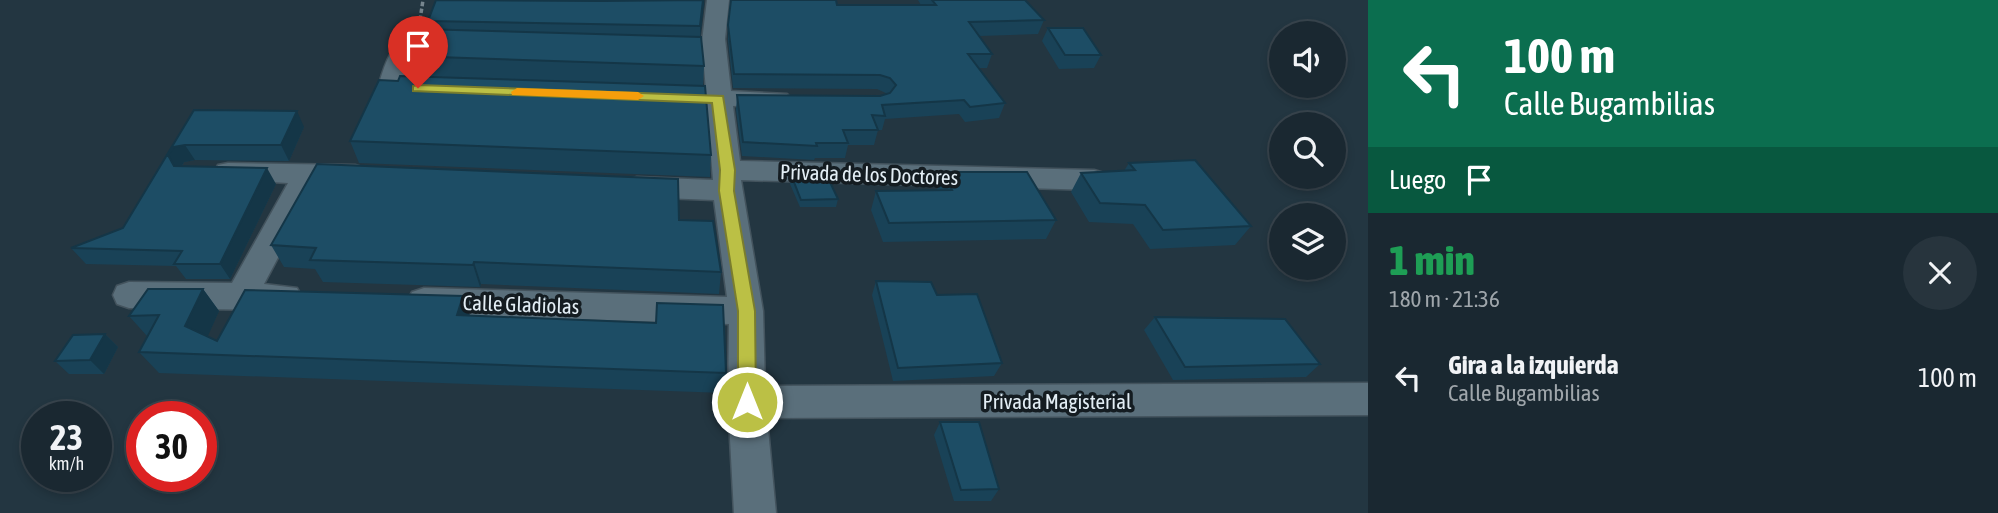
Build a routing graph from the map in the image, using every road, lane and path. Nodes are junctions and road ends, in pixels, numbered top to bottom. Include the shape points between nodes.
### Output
1 (718, 0) edge
2 (482, 43) edge
3 (632, 47) edge
4 (713, 49) junction
5 (459, 90) edge
6 (636, 96) edge
7 (718, 99) junction
8 (798, 99) edge
9 (195, 172) edge
10 (308, 173) junction
11 (378, 176) edge
12 (727, 180) junction
13 (1094, 180) edge
14 (615, 186) edge
15 (129, 295) dead end
16 (242, 295) junction
17 (310, 298) edge
18 (392, 300) edge
19 (746, 311) junction
20 (1368, 399) edge
21 (747, 402) junction
22 (755, 513) edge

1 - 4 street
2 - 5 street via 414,41 398,60 391,87
3 - 4 street
4 - 7 street
6 - 7 street
7 - 8 street
7 - 12 street
9 - 10 street
10 - 11 street
10 - 16 street
12 - 13 street, Privada de los Doctores
12 - 14 street, Privada de los Doctores
12 - 19 street
15 - 16 street
16 - 17 street
18 - 19 street, Calle Gladiolas
19 - 21 street
20 - 21 street, Privada Magisterial
21 - 22 street

